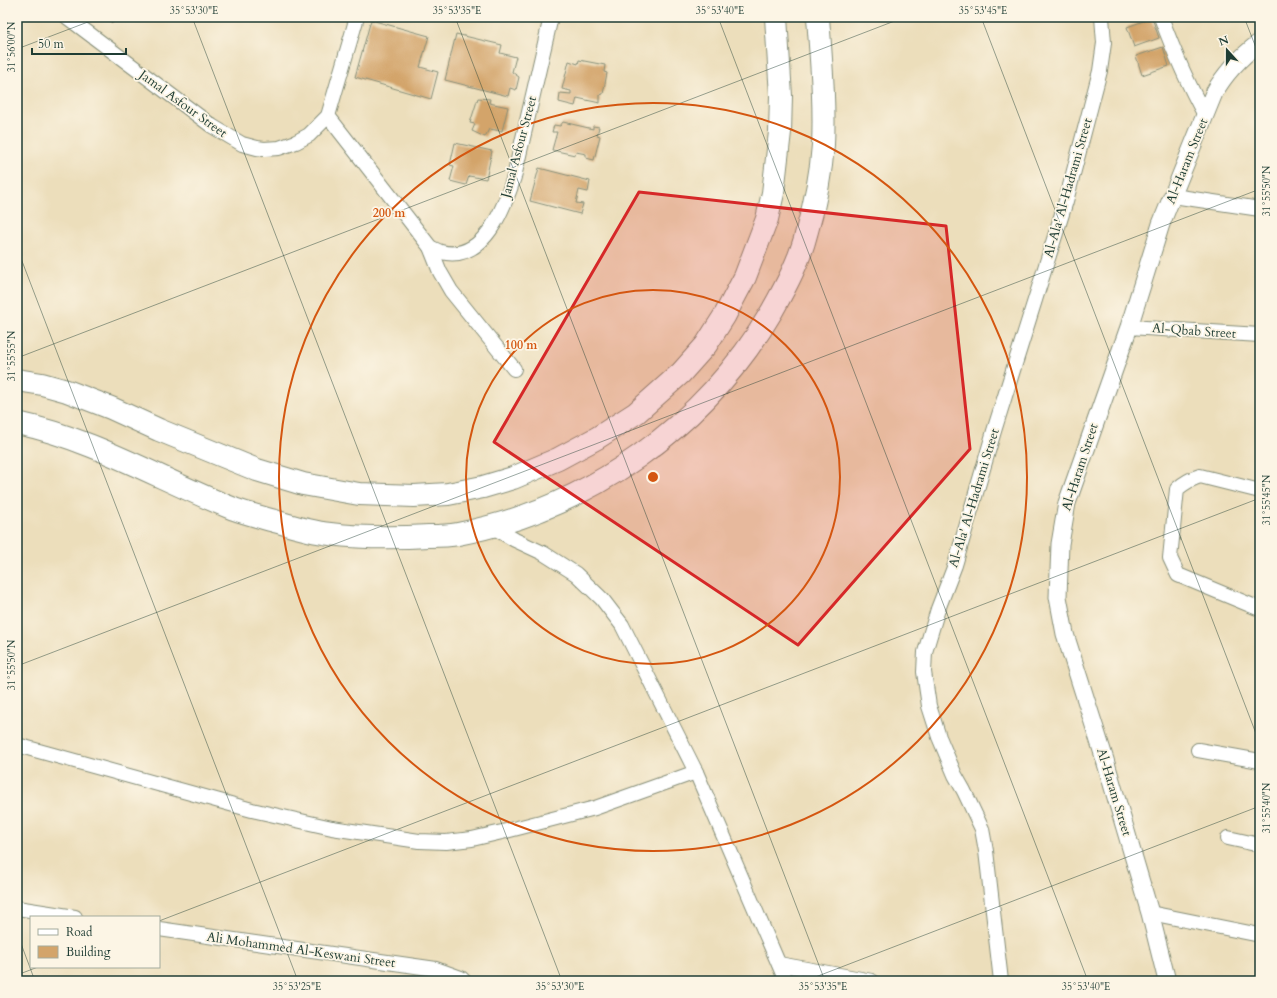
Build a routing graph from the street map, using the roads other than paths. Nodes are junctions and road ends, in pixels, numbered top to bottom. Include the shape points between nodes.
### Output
1 (67, 17) edge
2 (357, 17) edge
3 (551, 17) edge
4 (776, 17) edge
5 (818, 17) edge
6 (1102, 17) edge
7 (1161, 17) edge
8 (1258, 45) edge
9 (1205, 115) junction
10 (328, 116) junction
11 (1173, 196) junction
12 (1260, 209) edge
13 (430, 248) junction
14 (1128, 327) junction
15 (1260, 335) edge
16 (514, 369) dead end
17 (17, 380) edge
18 (17, 423) edge
19 (1260, 491) edge
20 (493, 527) junction
21 (1260, 609) edge
22 (17, 745) edge
23 (1198, 750) dead end
24 (1260, 761) edge
25 (696, 772) junction
26 (1228, 838) dead end
27 (1260, 845) edge
28 (17, 908) edge
29 (1150, 912) junction
30 (69, 916) edge
31 (160, 929) edge
32 (1260, 935) edge
33 (779, 964) junction
34 (1001, 979) edge
35 (464, 981) edge
36 (786, 981) edge
37 (872, 981) edge
38 (1167, 981) edge

1 - 10 street, Jamal Asfour Street via 212,126 242,144 264,149 288,146 309,135
2 - 10 street, Jamal Asfour Street
3 - 13 street, Jamal Asfour Street via 514,177 501,212 486,236 468,251 453,254
4 - 17 main road via 781,96 773,193 767,219 745,277 706,345 681,373 636,413 558,459 513,478 448,494 359,494 303,484 257,470 67,391
5 - 20 main road via 823,109 823,146 819,182 807,234 796,264 762,328 724,381 695,411 627,466 542,510
6 - 34 street, Al-Ala' Al-Hadrami Street via 1104,43 1100,72 1066,201 955,565 931,628 925,652 924,672 929,706 955,775 982,829
7 - 9 street via 1180,67
8 - 9 street, Al-Haram Street via 1221,80
9 - 11 street, Al-Haram Street
10 - 13 street
11 - 12 street
11 - 14 street, Al-Haram Street via 1161,224
13 - 16 street via 451,291
14 - 15 street, Al-Qbab Street
14 - 29 street, Al-Haram Street via 1067,503 1060,544 1058,597 1065,634
18 - 20 main road via 66,436 236,510 301,529 330,534 407,537 454,535
19 - 21 street via 1200,476 1184,483 1177,489 1170,558 1178,575
20 - 25 street via 560,562 602,599 630,640
22 - 25 street via 252,810 332,828 419,842 472,839 502,832 595,808
23 - 24 street
25 - 33 street
26 - 27 street
28 - 30 street
29 - 32 street
29 - 38 street, Al-Haram Street
31 - 35 street, Ali Mohammed Al-Keswani Street via 436,969
33 - 36 street
33 - 37 street

